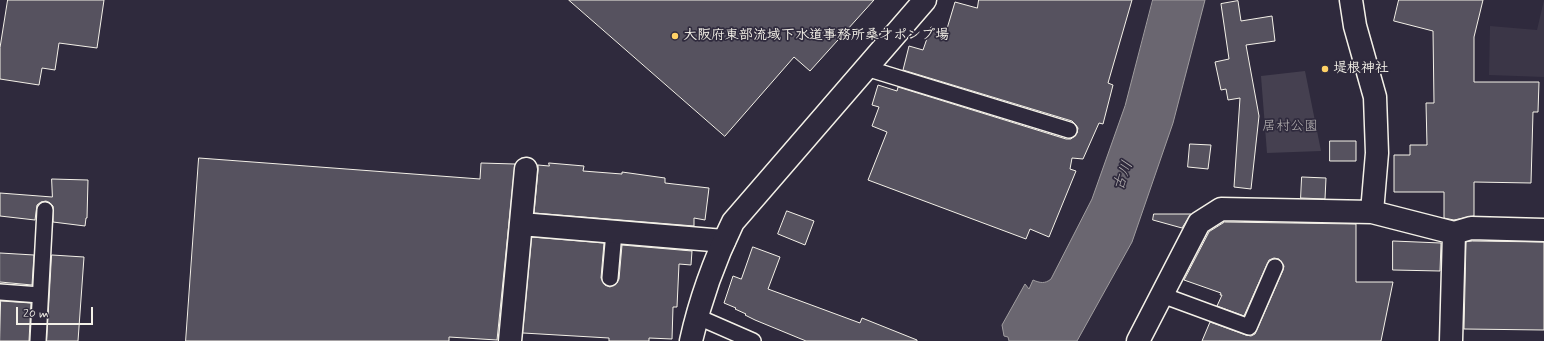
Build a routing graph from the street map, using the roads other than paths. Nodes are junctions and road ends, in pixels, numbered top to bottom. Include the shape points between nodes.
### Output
1 (925, 0) edge
2 (1351, 0) edge
3 (866, 68) junction
4 (1068, 130) dead end
5 (526, 169) dead end
6 (45, 210) dead end
7 (1372, 212) junction
8 (521, 224) junction
9 (1544, 230) edge
10 (614, 232) junction
11 (1454, 233) junction
12 (724, 241) junction
13 (1275, 267) dead end
14 (610, 278) dead end
15 (0, 292) edge
16 (40, 295) junction
17 (1162, 295) junction
18 (698, 317) junction
19 (38, 341) edge
20 (510, 341) edge
21 (691, 341) edge
22 (753, 341) edge
23 (1138, 341) edge
24 (1451, 341) edge

1 - 3 street
2 - 7 street via 1355,26 1375,97 1377,153
3 - 4 lane
3 - 12 street via 733,222
5 - 8 street
6 - 16 lane
7 - 11 street
7 - 17 street via 1221,209 1199,224
8 - 10 street
8 - 20 street
9 - 11 street via 1471,228
10 - 12 street
10 - 14 lane
11 - 24 street
12 - 18 street
13 - 17 lane via 1250,327
15 - 16 lane
16 - 19 lane
17 - 23 street
18 - 21 street
18 - 22 lane

